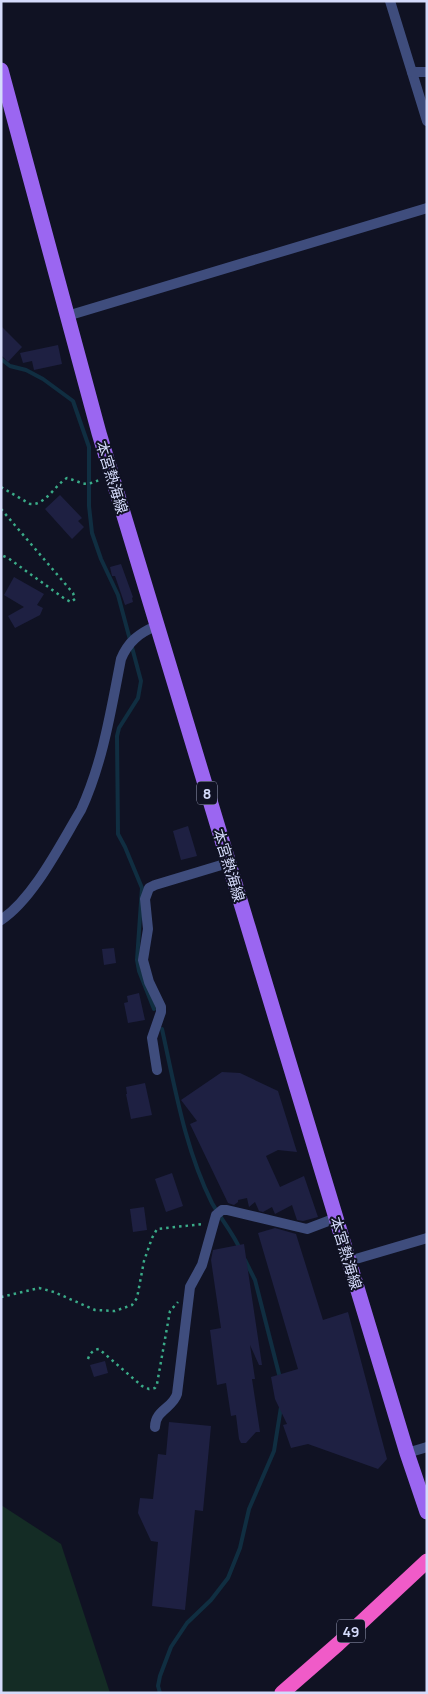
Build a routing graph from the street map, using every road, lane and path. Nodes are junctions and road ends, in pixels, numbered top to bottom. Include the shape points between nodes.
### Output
1 (390, 1) edge
2 (1, 70) edge
3 (412, 72) junction
4 (427, 72) edge
5 (427, 121) edge
6 (427, 208) edge
7 (66, 316) junction
8 (111, 474) junction
9 (1, 487) edge
10 (1, 509) edge
11 (1, 555) edge
12 (156, 626) junction
13 (228, 863) junction
14 (1, 920) edge
15 (158, 1070) dead end
16 (336, 1218) junction
17 (215, 1223) junction
18 (427, 1238) edge
19 (349, 1261) junction
20 (189, 1294) junction
21 (1, 1297) edge
22 (88, 1359) dead end
23 (155, 1427) dead end
24 (427, 1448) edge
25 (407, 1453) junction
26 (427, 1512) edge
27 (422, 1564) edge
28 (282, 1693) edge

1 - 3 street
2 - 7 main road, 本宮熱海線 / 8
3 - 4 street
3 - 5 street
6 - 7 street
7 - 8 main road, 本宮熱海線 / 8
8 - 9 path via 88,484 67,478 38,504 30,504
8 - 12 main road, 本宮熱海線 / 8
10 - 11 path via 75,599 71,602 65,599
12 - 13 main road, 本宮熱海線 / 8
12 - 14 street via 145,630 126,647 121,659 102,748 81,810 29,892
13 - 15 street via 155,885 146,895 148,929 143,960 161,1012 152,1038
13 - 16 main road, 本宮熱海線 / 8
16 - 17 street via 307,1229 223,1210 216,1215
16 - 19 main road, 本宮熱海線 / 8
17 - 20 street
17 - 21 path via 157,1229 132,1306 95,1310 40,1288
18 - 19 street
19 - 25 main road, 本宮熱海線 / 8
20 - 22 path via 170,1311 155,1388 142,1386 99,1349
20 - 23 street via 178,1394 176,1400 157,1416
24 - 25 street
25 - 26 main road, 本宮熱海線 / 8
27 - 28 highway, 49

